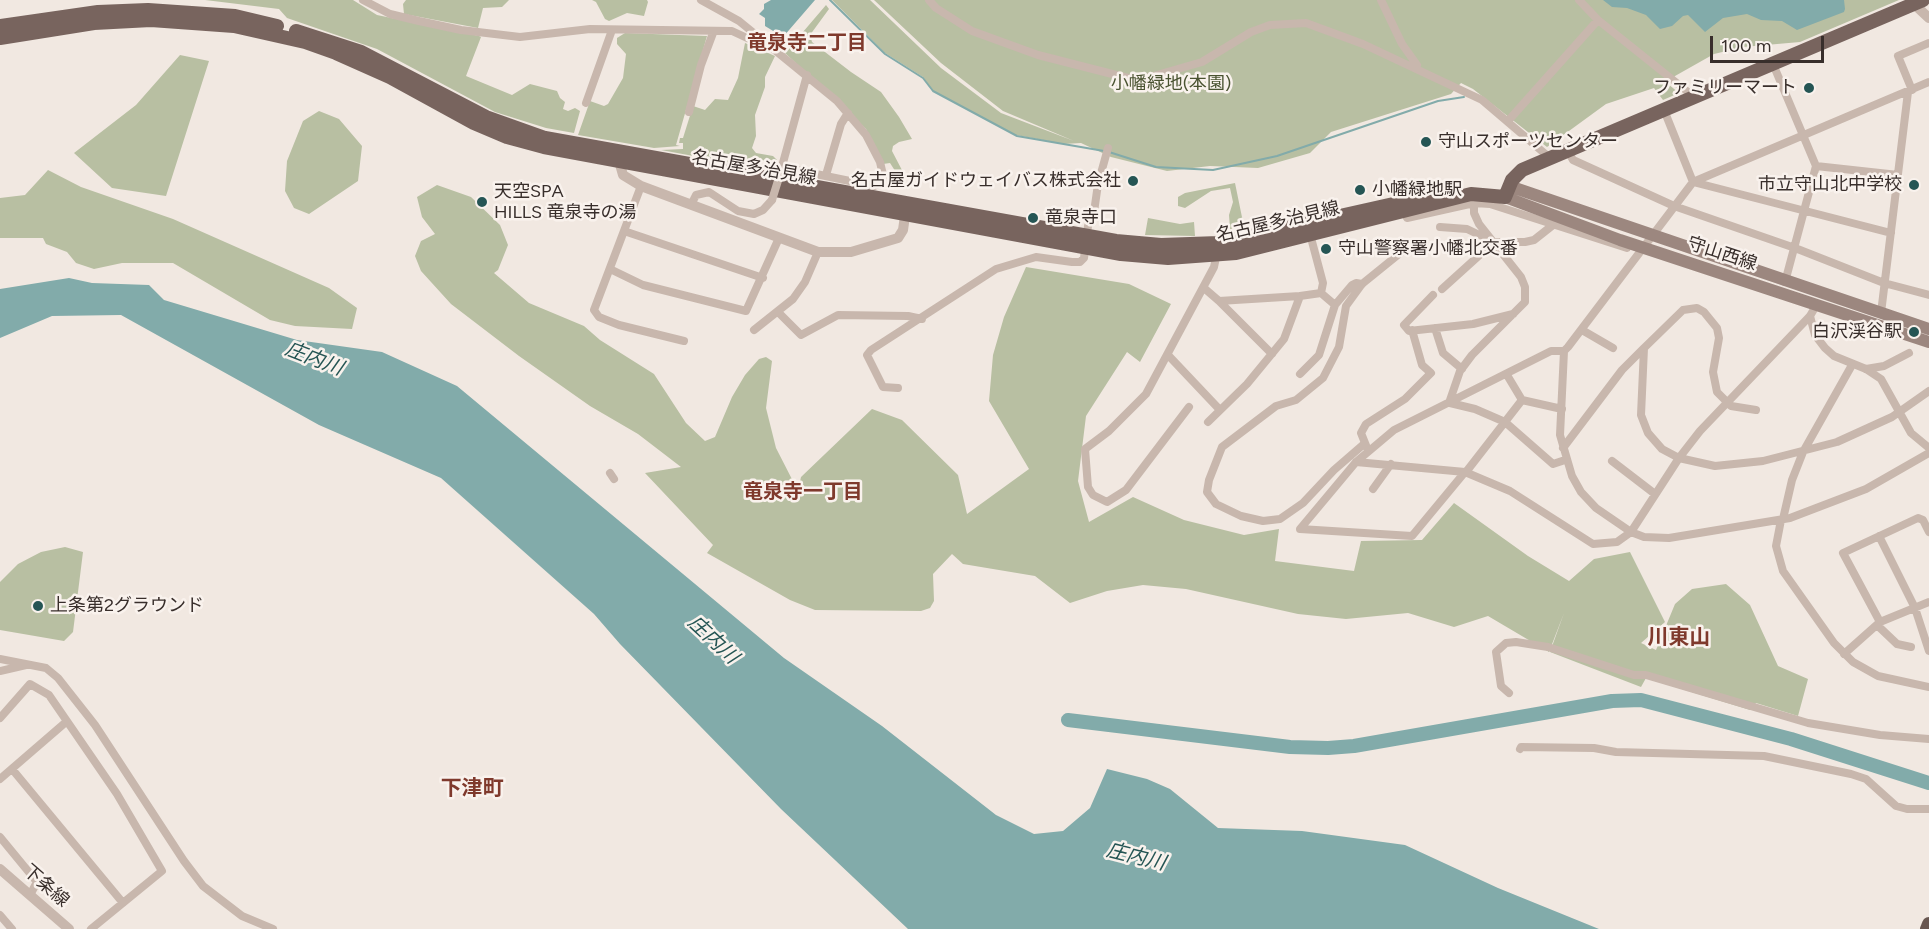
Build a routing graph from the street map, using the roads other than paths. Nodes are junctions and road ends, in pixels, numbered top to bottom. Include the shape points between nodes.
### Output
1 (363, 0) edge
2 (701, 0) edge
3 (929, 0) edge
4 (1381, 0) edge
5 (1579, 0) edge
6 (1918, 2) edge
7 (1929, 18) edge
8 (1598, 20) junction
9 (0, 26) edge
10 (612, 30) junction
11 (713, 33) junction
12 (0, 38) edge
13 (1929, 43) edge
14 (771, 45) junction
15 (1773, 64) junction
16 (1417, 65) dead end
17 (807, 75) junction
18 (1929, 82) edge
19 (1910, 91) junction
20 (1692, 98) junction
21 (586, 102) dead end
22 (1664, 110) junction
23 (688, 112) dead end
24 (848, 113) junction
25 (1508, 121) junction
26 (1802, 135) junction
27 (1108, 148) dead end
28 (1568, 151) junction
29 (1550, 158) junction
30 (619, 161) junction
31 (1816, 166) junction
32 (781, 169) junction
33 (826, 175) junction
34 (1898, 175) junction
35 (1693, 182) junction
36 (641, 186) junction
37 (1507, 192) junction
38 (692, 203) junction
39 (1474, 203) junction
40 (1674, 206) junction
41 (907, 209) junction
42 (1404, 211) junction
43 (1804, 211) junction
44 (1553, 225) junction
45 (1440, 227) dead end
46 (624, 231) junction
47 (1891, 233) junction
48 (1311, 234) junction
49 (1652, 236) junction
50 (779, 238) junction
51 (1087, 242) junction
52 (1494, 242) junction
53 (1794, 248) junction
54 (1404, 250) dead end
55 (1643, 250) junction
56 (818, 252) junction
57 (1215, 253) junction
58 (610, 269) junction
59 (763, 278) junction
60 (1785, 282) junction
61 (1884, 283) junction
62 (1362, 284) junction
63 (1204, 288) junction
64 (1442, 289) dead end
65 (1322, 293) junction
66 (1433, 294) dead end
67 (1929, 295) edge
68 (1300, 296) junction
69 (1219, 301) junction
70 (1817, 304) junction
71 (1335, 305) junction
72 (778, 312) junction
73 (1881, 313) junction
74 (1514, 314) junction
75 (1810, 316) junction
76 (922, 319) junction
77 (1435, 328) junction
78 (1929, 329) edge
79 (754, 330) dead end
80 (1412, 330) junction
81 (1581, 330) junction
82 (684, 341) dead end
83 (1929, 342) edge
84 (1613, 348) dead end
85 (1644, 348) junction
86 (1564, 351) junction
87 (1909, 352) dead end
88 (1272, 354) junction
89 (1168, 355) junction
90 (1852, 365) junction
91 (1462, 369) junction
92 (1866, 369) junction
93 (1300, 374) dead end
94 (1507, 375) junction
95 (898, 388) dead end
96 (1929, 391) edge
97 (1522, 400) junction
98 (1449, 403) junction
99 (1726, 403) junction
100 (1189, 407) dead end
101 (1562, 409) junction
102 (1220, 410) junction
103 (1756, 410) dead end
104 (1898, 412) junction
105 (1208, 422) dead end
106 (1505, 422) junction
107 (1367, 447) junction
108 (1563, 448) junction
109 (1929, 448) edge
110 (1803, 452) junction
111 (1929, 453) edge
112 (1679, 458) junction
113 (1565, 460) junction
114 (1612, 461) dead end
115 (1356, 462) junction
116 (1390, 464) junction
117 (1465, 472) junction
118 (1373, 489) dead end
119 (1655, 494) junction
120 (1782, 520) junction
121 (1631, 532) junction
122 (1929, 532) edge
123 (1879, 536) junction
124 (1929, 602) edge
125 (1915, 608) junction
126 (1878, 624) junction
127 (1911, 647) dead end
128 (1929, 651) edge
129 (1844, 654) junction
130 (0, 659) edge
131 (33, 664) junction
132 (0, 671) edge
133 (1929, 687) edge
134 (1509, 693) dead end
135 (0, 718) edge
136 (66, 722) junction
137 (1929, 739) edge
138 (1520, 749) dead end
139 (12, 769) junction
140 (0, 779) edge
141 (1929, 809) edge
142 (0, 837) edge
143 (0, 869) edge
144 (30, 895) junction
145 (123, 903) junction
146 (0, 915) edge
147 (1929, 924) edge
148 (12, 929) edge
149 (69, 929) edge
150 (91, 929) edge
151 (273, 929) edge
152 (1927, 929) edge

1 - 10 street via 390,14 478,32 520,37
2 - 14 street via 740,21
3 - 25 street via 972,32 1038,55 1128,78 1150,77 1202,62 1269,25 1306,23 1363,44 1473,95
4 - 16 street
5 - 8 street
6 - 7 street
6 - 15 main road
8 - 20 street
8 - 25 street
9 - 41 main road, 名古屋多治見線 via 98,12 148,10 235,16 344,45 486,117 545,138
10 - 11 street
10 - 21 street
11 - 14 street via 732,32
11 - 23 street
12 - 30 main road, 名古屋多治見線 via 94,23 151,20 234,26 305,42 356,61 507,137
13 - 19 street via 1898,56
14 - 17 street
15 - 20 main road
15 - 26 street
17 - 24 street
17 - 32 street
18 - 19 street
19 - 26 street
19 - 34 street
20 - 22 main road
22 - 28 main road
22 - 35 street
24 - 33 street
24 - 33 street via 875,151 883,175 881,183 874,186
25 - 29 street
26 - 31 street
26 - 35 street
27 - 51 street
28 - 29 main road
28 - 40 street via 1573,160
29 - 37 main road via 1522,170
30 - 36 street via 623,175
30 - 41 main road, 名古屋多治見線
31 - 34 street
31 - 43 street
32 - 33 street
32 - 38 street, bridge via 772,200 754,214 738,211 709,192 696,195
34 - 47 street
35 - 40 street
35 - 43 street
36 - 38 street
36 - 46 street
37 - 42 main road, 名古屋多治見線 via 1471,194
37 - 49 main road, 守山西線
37 - 55 main road, 守山西線
37 - 57 main road, 名古屋多治見線 via 1463,188 1429,194
38 - 50 street
39 - 42 street via 1407,218
39 - 44 street via 1502,207
39 - 52 street via 1476,218
40 - 49 street
40 - 53 street
41 - 51 main road, 名古屋多治見線
41 - 56 street via 898,238 851,252
42 - 48 main road, 名古屋多治見線
43 - 47 street
43 - 53 street
44 - 52 street via 1534,240
44 - 55 street
45 - 52 street via 1467,229
46 - 58 street
46 - 59 street
47 - 61 street
48 - 57 main road, 名古屋多治見線
48 - 65 street
49 - 55 street
49 - 60 main road, 守山西線
50 - 56 street
50 - 59 street
51 - 57 main road, 名古屋多治見線 via 1121,255 1168,258
51 - 76 street via 1080,262 1036,257 996,269
52 - 64 street
52 - 74 street via 1517,270 1525,287 1524,302
53 - 60 street
53 - 61 street
54 - 62 street
55 - 70 main road, 守山西線
55 - 81 street
56 - 72 street via 805,282
57 - 63 street
58 - 59 street via 643,285 746,311
58 - 82 street via 594,310 596,314 631,329
60 - 73 main road, 守山西線
61 - 67 street
61 - 73 street
62 - 71 street via 1352,285
62 - 107 street via 1346,306 1339,346 1326,374 1296,400 1276,406 1222,447 1207,492 1216,504 1241,516 1263,521 1280,519 1303,503 1334,470
63 - 69 street
63 - 89 street
65 - 68 street
65 - 71 street
66 - 80 street via 1404,325
68 - 69 street
68 - 88 street via 1288,332
69 - 88 street
70 - 75 street
70 - 83 main road, 守山西線
71 - 93 street via 1319,356
72 - 76 street via 801,335 838,315
72 - 79 street
73 - 78 main road, 守山西線
74 - 77 street
74 - 91 street
75 - 90 street via 1815,335 1826,348
75 - 99 street
76 - 95 street via 867,355 883,387
77 - 80 street
77 - 91 street via 1443,353
80 - 107 street via 1422,365 1431,373 1405,399 1366,424 1361,433
81 - 84 street
81 - 86 street
85 - 99 street via 1683,310 1697,308 1704,312 1717,328 1714,385
85 - 108 street via 1622,370
85 - 112 street via 1640,400 1644,424 1657,444
86 - 94 street via 1551,351
86 - 101 street
87 - 92 street via 1884,366
88 - 102 street
89 - 100 street via 1141,401 1085,449 1088,488 1093,495 1107,502 1126,490
89 - 102 street
90 - 92 street
90 - 110 street
91 - 98 street
92 - 104 street via 1881,380
94 - 97 street
94 - 98 street
96 - 104 street
97 - 101 street
97 - 106 street
98 - 106 street
98 - 107 street
99 - 103 street
99 - 112 street
101 - 108 street
102 - 105 street
104 - 109 street via 1911,433
104 - 110 street via 1863,432
106 - 113 street via 1553,464
106 - 117 street
107 - 115 street
108 - 113 street
110 - 112 street via 1740,465 1715,466
110 - 120 street
111 - 120 street via 1866,489
112 - 119 street
113 - 121 street via 1581,492 1596,508
114 - 119 street
115 - 116 street
115 - 117 street via 1300,529 1412,536
116 - 117 street
116 - 118 street
117 - 121 street via 1510,491 1593,544 1617,543
119 - 121 street
120 - 121 street via 1669,538
120 - 129 street via 1776,546 1783,571
122 - 123 street via 1918,518
123 - 125 street
123 - 126 street via 1843,553
124 - 125 street
125 - 126 street
125 - 128 street
126 - 127 street via 1897,644
126 - 129 street
129 - 133 street via 1878,676
130 - 131 street
131 - 132 street
131 - 151 street via 51,671 77,700 203,886 242,916
134 - 137 street via 1501,686 1496,652 1506,642 1516,642 1548,647 1808,723
135 - 136 street via 30,684 49,695
136 - 139 street
136 - 145 street via 117,794 162,871
138 - 141 street via 1594,748 1764,756 1851,774 1866,779 1896,806
139 - 140 street
139 - 145 street
142 - 144 street via 37,882
143 - 144 street, 下条線
144 - 149 street, 下条線
145 - 150 street
146 - 148 street
147 - 152 highway

